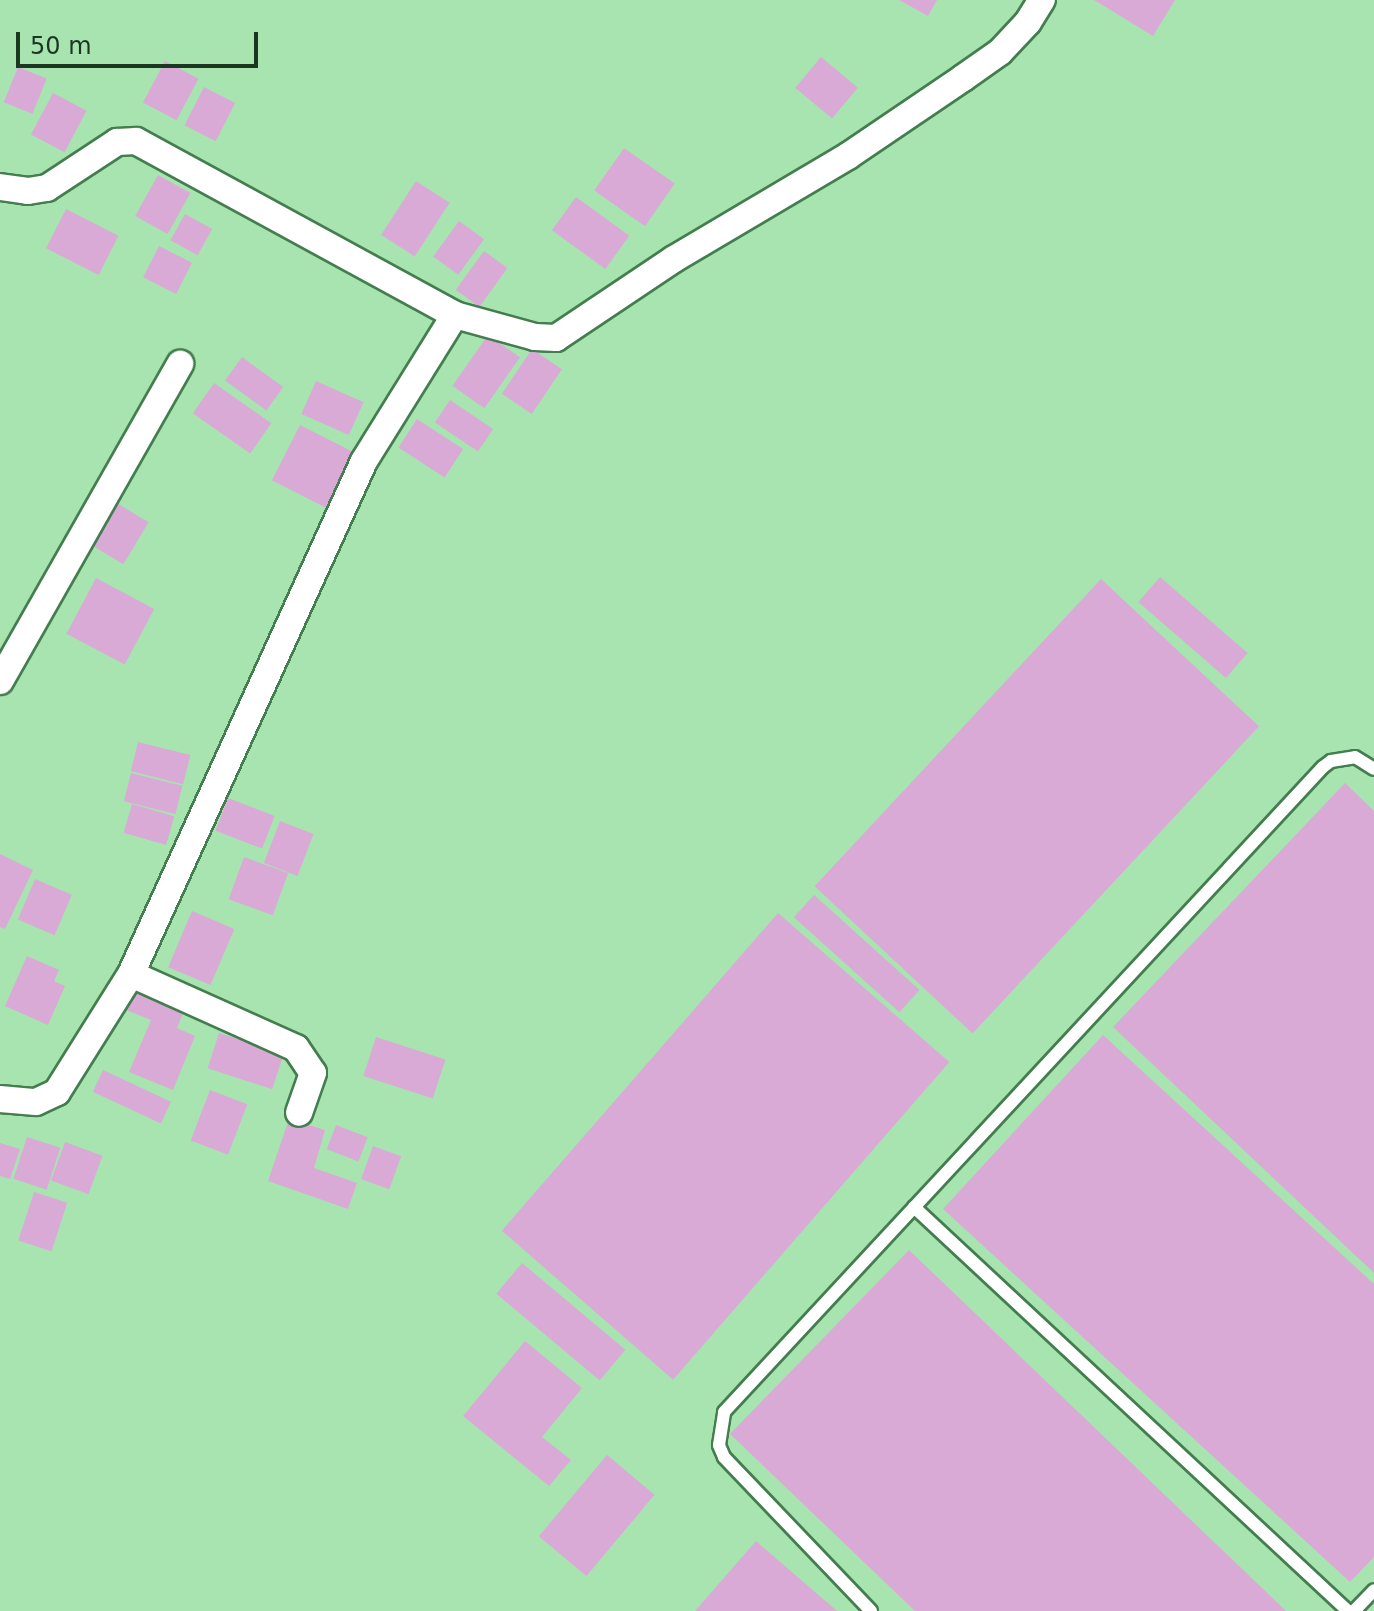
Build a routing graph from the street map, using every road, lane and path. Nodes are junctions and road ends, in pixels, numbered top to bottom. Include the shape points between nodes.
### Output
1 (1042, 0) edge
2 (0, 187) edge
3 (455, 315) junction
4 (180, 364) dead end
5 (0, 681) edge
6 (1374, 769) edge
7 (131, 974) junction
8 (0, 1099) edge
9 (299, 1113) dead end
10 (914, 1207) junction
11 (1374, 1590) edge
12 (865, 1609) edge
13 (1351, 1611) edge

1 - 3 street via 1000,52 963,78 556,338
2 - 3 street via 47,188 117,142 136,141
3 - 7 street via 364,461
4 - 5 street
6 - 10 lane via 1355,757 1323,767
7 - 8 street via 57,1092 36,1102
7 - 9 street via 296,1048 313,1073
10 - 12 lane via 724,1412 719,1428 724,1457
10 - 13 lane
11 - 13 lane

